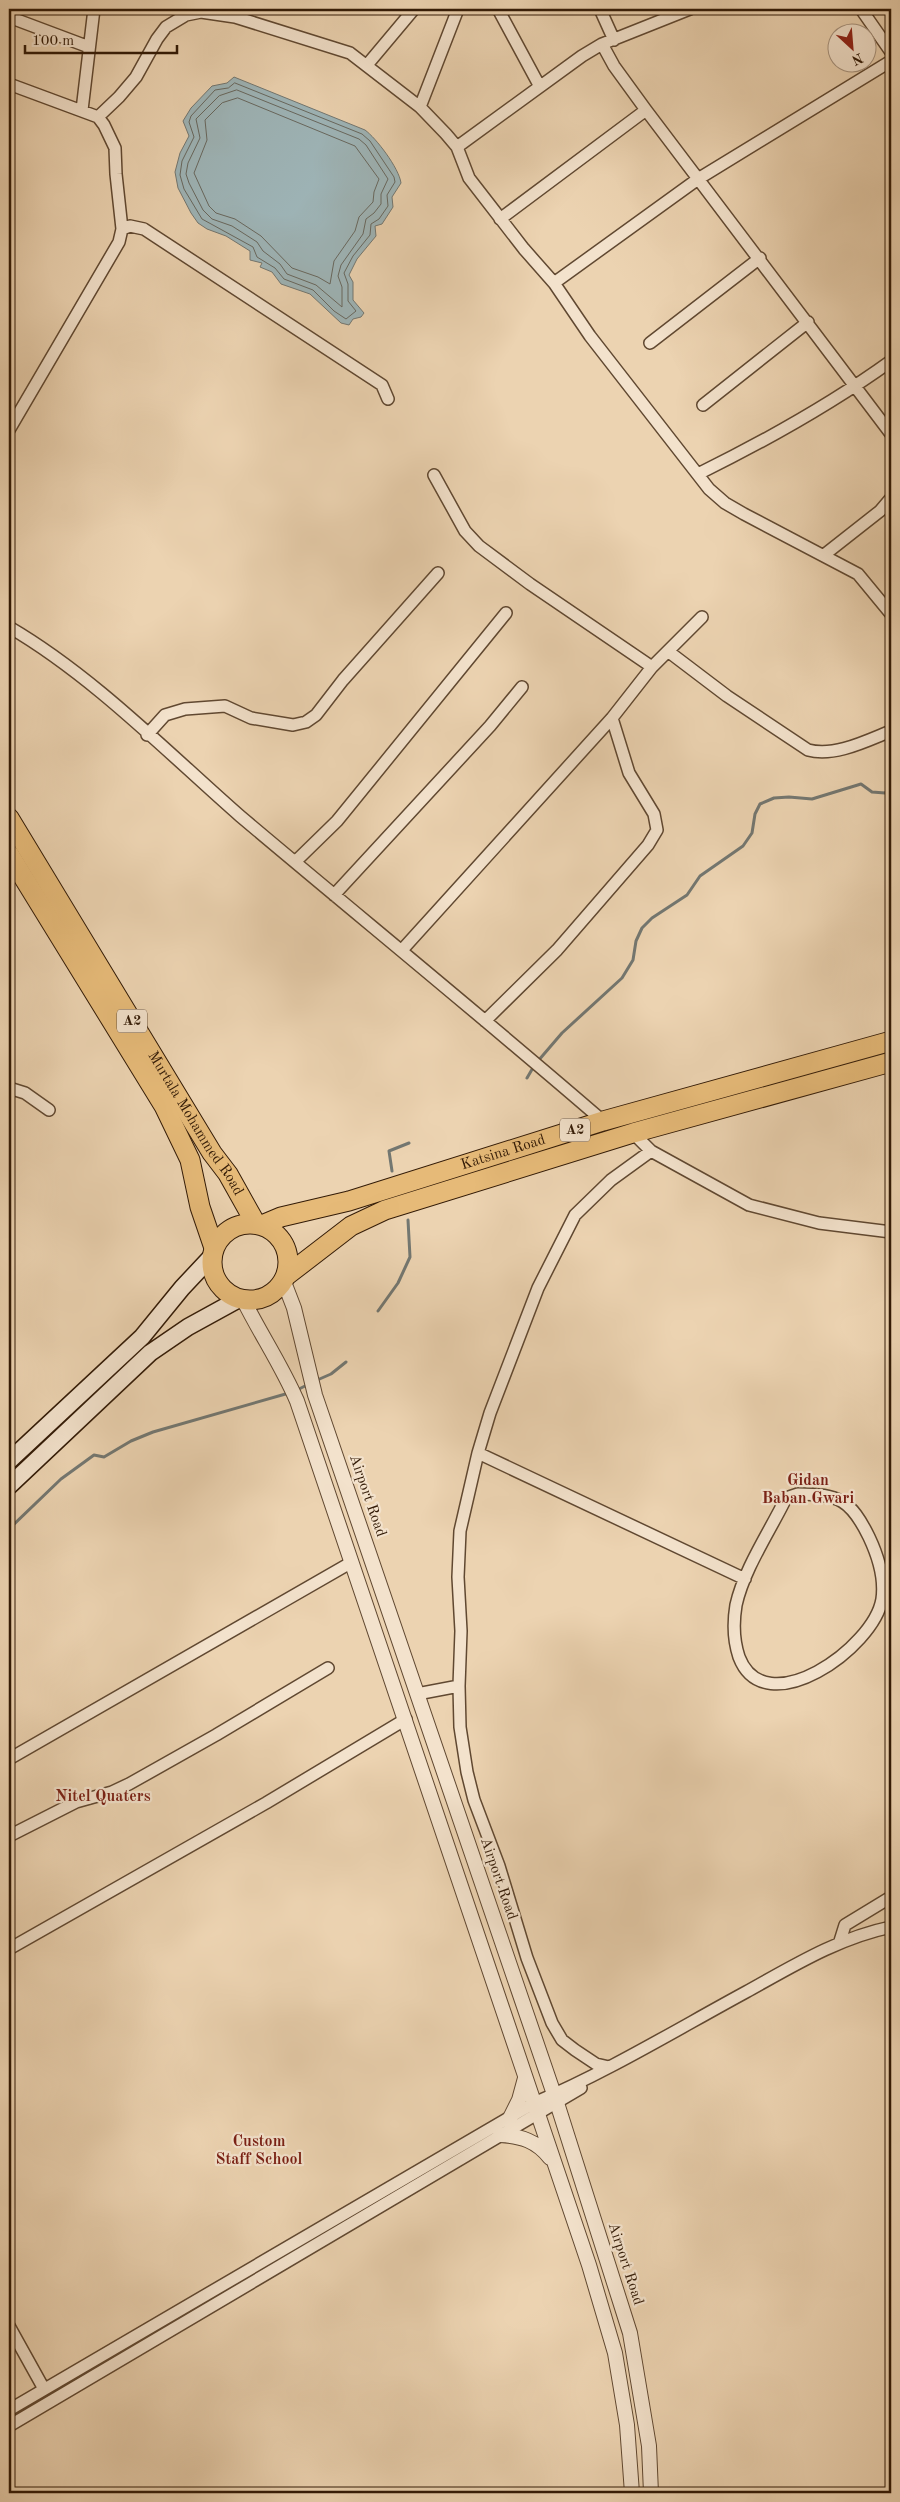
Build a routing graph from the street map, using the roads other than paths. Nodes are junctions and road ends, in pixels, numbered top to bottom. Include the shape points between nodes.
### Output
1 (94, 9) edge
2 (414, 9) edge
3 (458, 9) edge
4 (498, 9) edge
5 (600, 9) edge
6 (690, 9) edge
7 (861, 9) edge
8 (9, 17) edge
9 (614, 40) junction
10 (602, 44) junction
11 (89, 47) junction
12 (891, 52) edge
13 (891, 61) edge
14 (367, 65) junction
15 (9, 84) edge
16 (539, 85) junction
17 (420, 107) junction
18 (82, 110) junction
19 (646, 110) junction
20 (98, 117) junction
21 (456, 147) junction
22 (698, 179) junction
23 (500, 219) junction
24 (122, 228) junction
25 (760, 258) junction
26 (554, 283) junction
27 (808, 322) junction
28 (650, 343) dead end
29 (891, 361) edge
30 (856, 386) junction
31 (388, 399) dead end
32 (703, 405) dead end
33 (9, 430) edge
34 (891, 434) edge
35 (698, 474) junction
36 (434, 475) dead end
37 (891, 498) edge
38 (824, 555) junction
39 (438, 573) dead end
40 (506, 613) dead end
41 (891, 614) edge
42 (702, 617) dead end
43 (9, 627) edge
44 (669, 652) junction
45 (652, 667) junction
46 (522, 687) dead end
47 (612, 718) junction
48 (891, 731) edge
49 (147, 734) junction
50 (9, 818) edge
51 (9, 854) edge
52 (295, 862) junction
53 (334, 895) junction
54 (402, 950) junction
55 (485, 1021) junction
56 (891, 1041) edge
57 (891, 1062) edge
58 (9, 1088) edge
59 (49, 1110) dead end
60 (603, 1122) junction
61 (632, 1133) junction
62 (652, 1151) junction
63 (259, 1224) junction
64 (891, 1232) edge
65 (213, 1252) junction
66 (285, 1279) junction
67 (242, 1300) junction
68 (478, 1453) junction
69 (9, 1461) edge
70 (9, 1486) edge
71 (352, 1562) junction
72 (745, 1579) junction
73 (328, 1668) dead end
74 (459, 1686) junction
75 (417, 1694) junction
76 (406, 1719) junction
77 (9, 1759) edge
78 (9, 1836) edge
79 (891, 1897) edge
80 (891, 1928) edge
81 (840, 1941) junction
82 (9, 1949) edge
83 (606, 2068) junction
84 (525, 2077) junction
85 (555, 2099) junction
86 (535, 2109) junction
87 (510, 2118) junction
88 (500, 2135) junction
89 (553, 2162) junction
90 (9, 2326) edge
91 (44, 2389) junction
92 (9, 2410) edge
93 (9, 2426) edge
94 (632, 2493) edge
95 (651, 2493) edge

1 - 11 street
2 - 14 street
3 - 17 street
4 - 16 street
5 - 9 street
6 - 9 street
7 - 12 street
8 - 11 street
9 - 10 street
10 - 16 street
10 - 19 street
11 - 18 street
13 - 22 street
14 - 17 street
14 - 20 street via 350,53 306,38 235,17 201,12 186,15 166,27 136,77
15 - 18 street
16 - 21 street
17 - 21 street
18 - 20 street
19 - 22 street
19 - 23 street
20 - 24 street via 115,148
21 - 23 street via 469,178
22 - 25 street
22 - 26 street
23 - 26 street
24 - 31 street via 144,229 382,385
24 - 33 street via 119,242
25 - 27 street
25 - 28 street
26 - 35 street via 590,336
27 - 30 street
27 - 32 street
29 - 30 street
30 - 34 street
30 - 35 street via 761,443
35 - 38 street via 725,503
36 - 45 street via 464,532 530,584
37 - 38 street via 880,511
38 - 41 street via 858,574
39 - 49 street via 316,715 306,722 293,725 251,718 225,706 185,709 165,715
40 - 52 street via 337,821
42 - 44 street
43 - 49 street via 104,695
44 - 45 street
44 - 48 street via 727,696 808,750 833,751
45 - 47 street
46 - 53 street
47 - 54 street
47 - 55 street via 629,773 654,814 657,830 648,845 557,950
49 - 52 street
50 - 63 highway, Murtala Mohammed Road / A2 via 212,1153
51 - 65 highway, Murtala Mohammed Road / A2 via 180,1136 190,1160
52 - 53 street
53 - 54 street
54 - 55 street
55 - 60 street
56 - 60 highway, Katsina Road / A2
57 - 61 highway, Katsina Road / A2
58 - 59 street via 25,1093
60 - 63 highway, Katsina Road / A2 via 349,1201
61 - 62 street
61 - 66 highway, Katsina Road / A2 via 368,1217 351,1226
62 - 64 street via 749,1205 819,1223
62 - 68 street via 611,1180 575,1216 538,1288
63 - 65 highway, A2 via 233,1228 222,1235
63 - 66 highway, A2 via 276,1233 284,1244 288,1257
65 - 67 highway, A2 via 212,1270 217,1282 225,1292
65 - 69 main road via 142,1337
66 - 67 highway, A2 via 269,1296
66 - 75 street, Airport Road via 315,1395
67 - 70 main road via 188,1327 150,1353
67 - 71 street via 286,1375 297,1401
68 - 72 street
68 - 74 street via 460,1532
71 - 76 street
71 - 77 street
72 - 72 street via 786,1498 798,1494 822,1495 847,1503 862,1523 879,1563 882,1601 870,1626 852,1649 822,1669 778,1685 759,1682 744,1669 733,1638 736,1604
73 - 78 street via 129,1784 76,1802
74 - 75 street
74 - 83 street via 462,1740 472,1791 552,2023 562,2040
75 - 85 street, Airport Road
76 - 82 street via 266,1803
76 - 84 street
79 - 81 street via 845,1925
80 - 81 street
81 - 83 street
83 - 85 street via 592,2081
84 - 86 street
84 - 87 street via 520,2100
85 - 86 street
85 - 95 street, Airport Road via 630,2333 646,2428
86 - 87 street
86 - 88 street
86 - 89 street
87 - 91 street
88 - 89 street via 535,2144
88 - 93 street
89 - 94 street via 615,2353 627,2425
90 - 91 street
91 - 92 street

